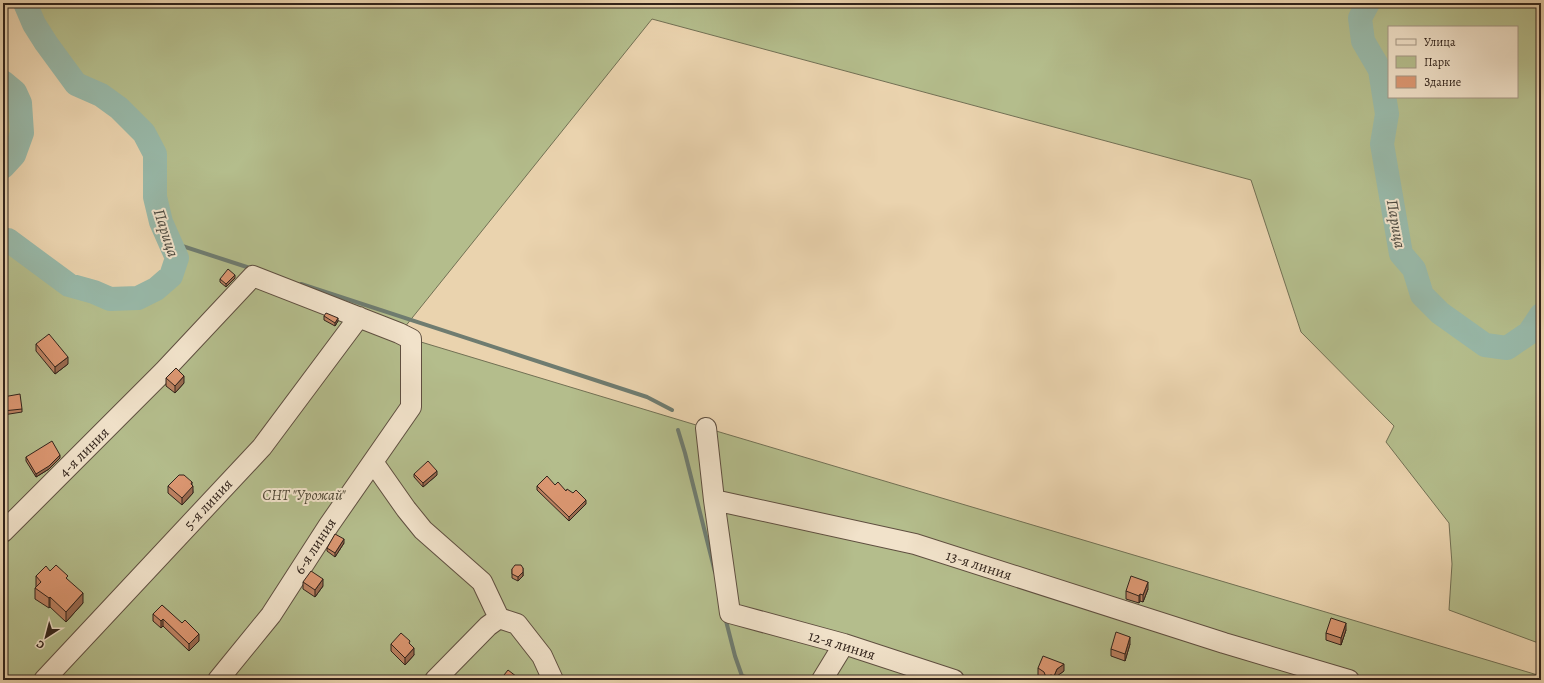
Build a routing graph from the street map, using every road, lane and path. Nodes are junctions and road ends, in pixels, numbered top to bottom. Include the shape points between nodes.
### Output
1 (359, 317) junction
2 (706, 428) dead end
3 (373, 462) junction
4 (714, 500) junction
5 (3, 532) edge
6 (508, 621) junction
7 (844, 644) junction
8 (44, 680) edge
9 (218, 680) edge
10 (435, 680) edge
11 (553, 680) edge
12 (822, 680) edge
13 (954, 680) edge
14 (1349, 680) edge

1 - 3 street, 6-я линия via 411,338 411,407
1 - 5 street, 4-я линия via 253,276 164,371
1 - 8 street, 5-я линия via 262,447
2 - 4 street
3 - 6 street via 424,530 482,582
3 - 9 street, 6-я линия via 271,615
4 - 7 street, 12-я линия via 730,613
4 - 14 street, 13-я линия via 915,544 1201,636
6 - 10 street via 488,626
6 - 11 street via 542,656
7 - 12 street
7 - 13 street, 12-я линия

